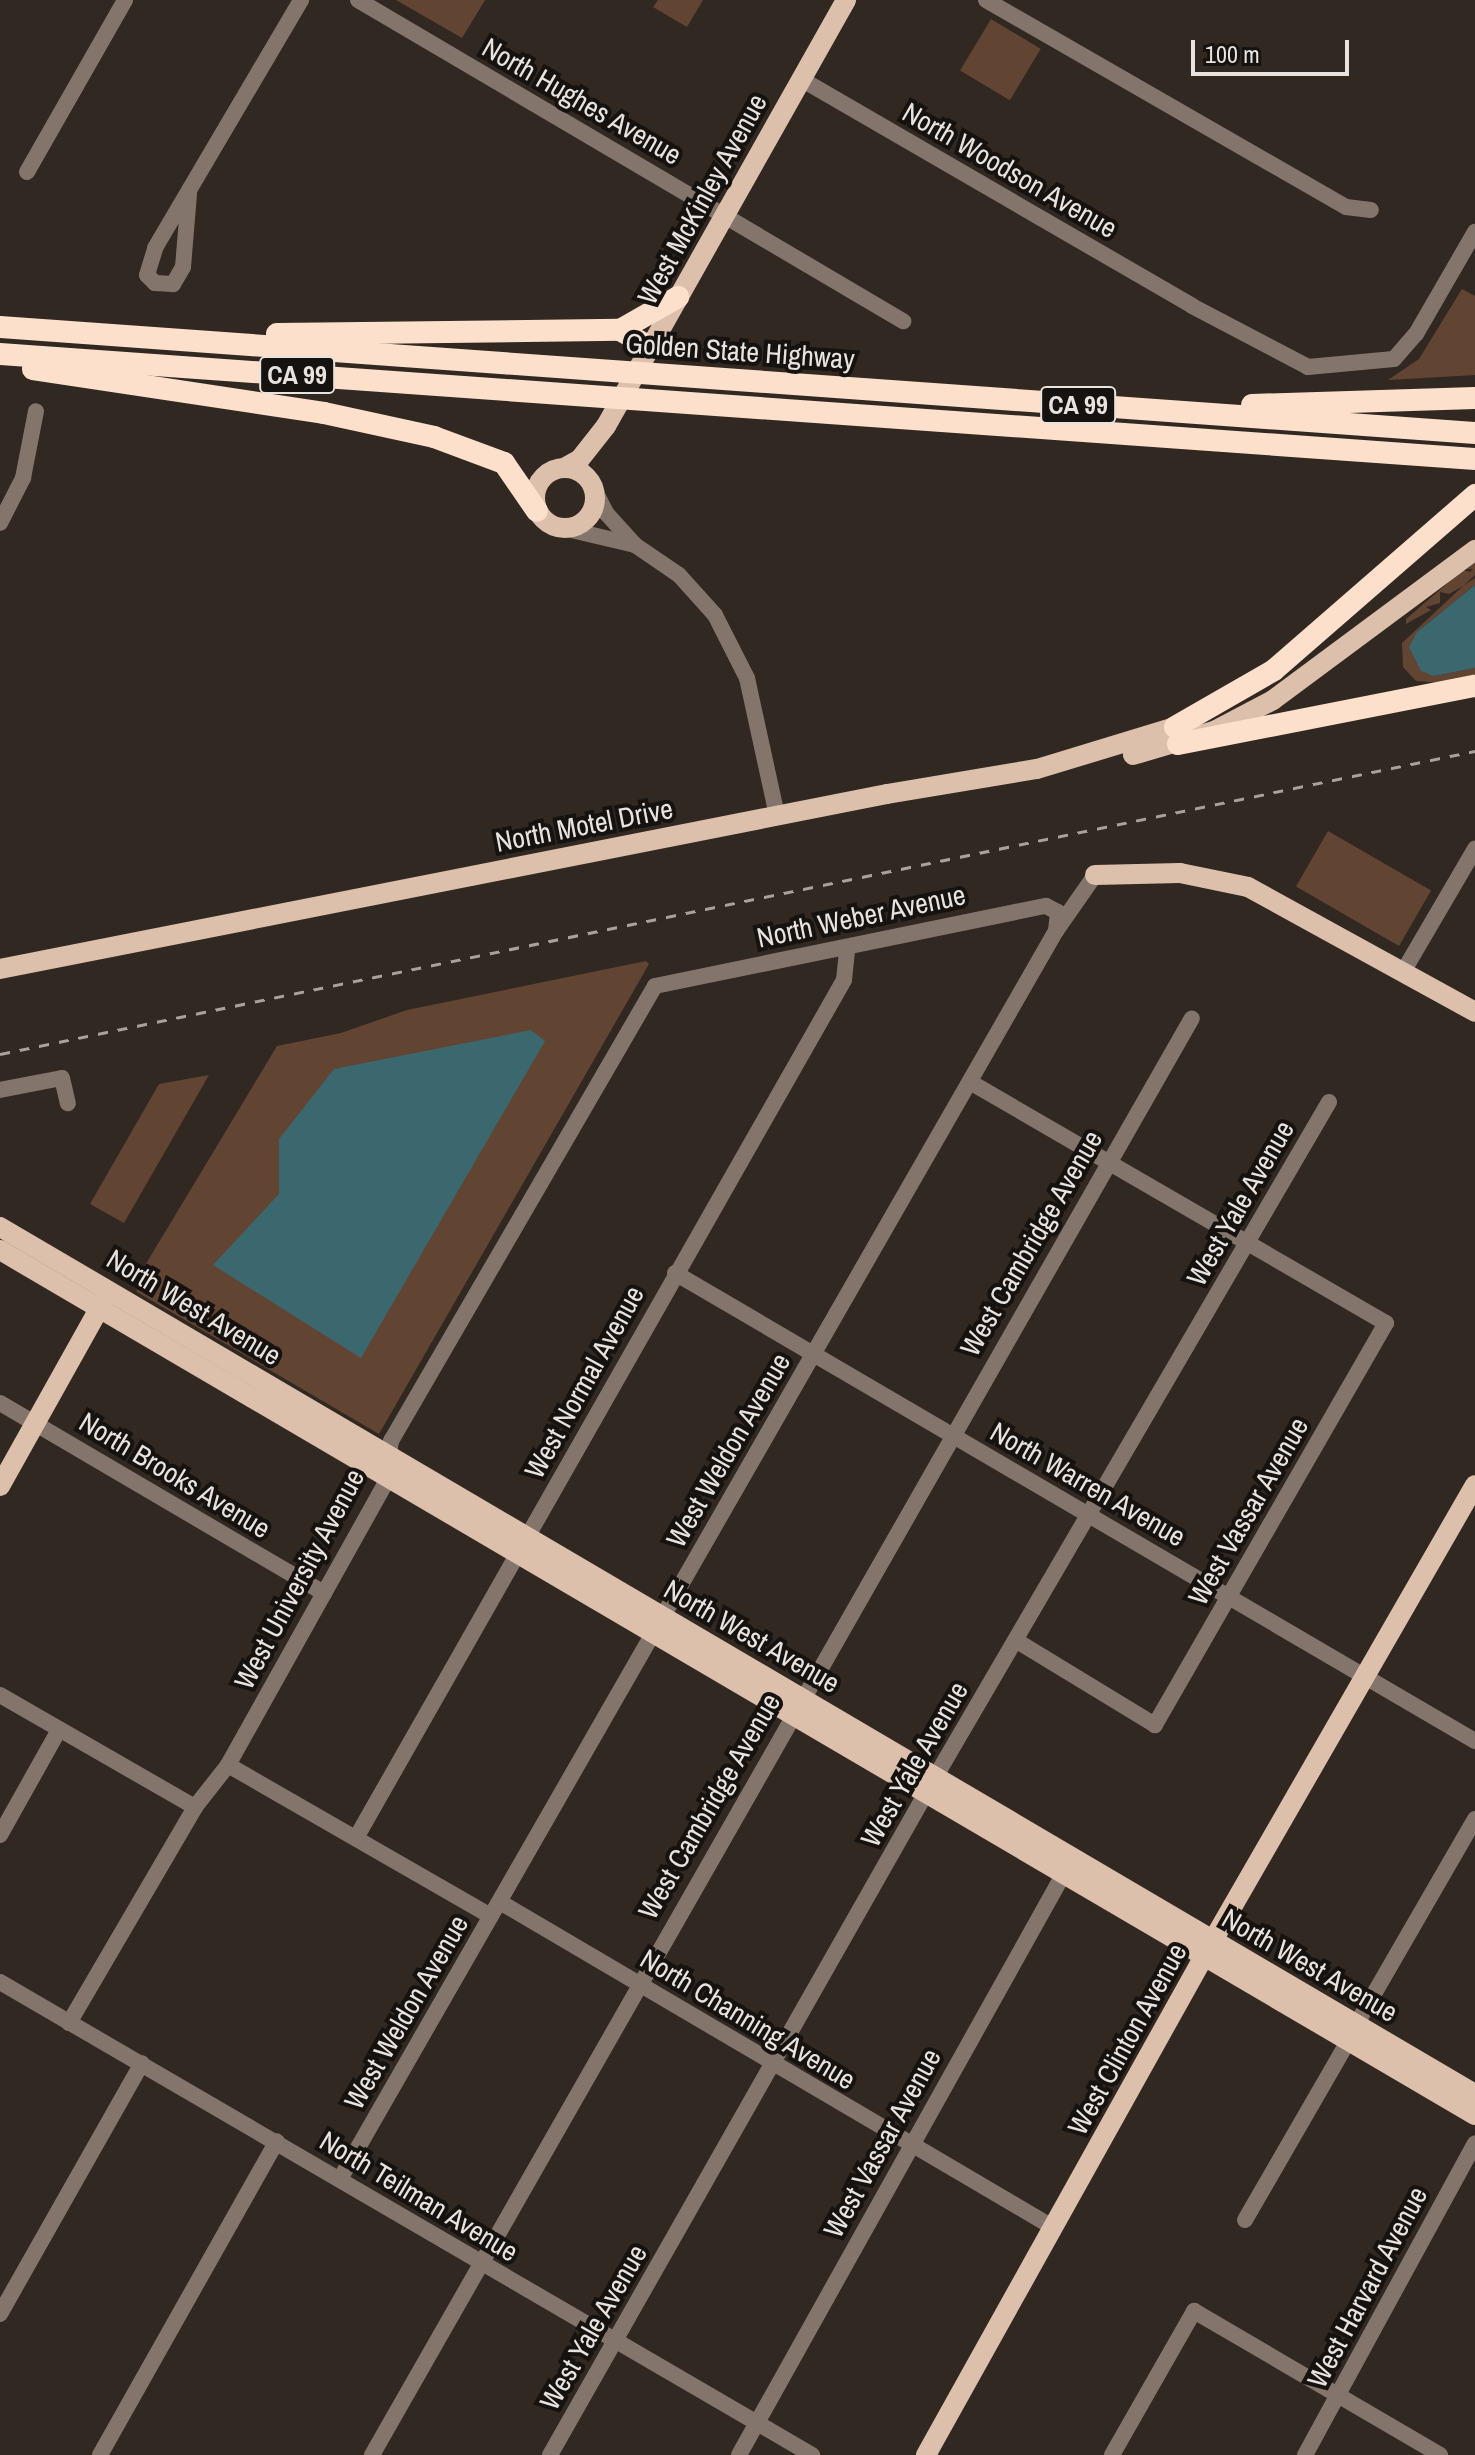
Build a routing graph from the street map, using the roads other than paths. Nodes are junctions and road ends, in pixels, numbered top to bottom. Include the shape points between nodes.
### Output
1 (125, 0) edge
2 (301, 0) edge
3 (358, 0) edge
4 (846, 0) edge
5 (986, 0) edge
6 (801, 79) junction
7 (27, 172) dead end
8 (189, 194) junction
9 (1371, 210) dead end
10 (726, 216) junction
11 (1475, 232) edge
12 (678, 297) junction
13 (0, 318) edge
14 (903, 321) dead end
15 (0, 327) edge
16 (620, 330) junction
17 (132, 337) junction
18 (650, 347) junction
19 (0, 354) edge
20 (0, 364) edge
21 (1475, 398) edge
22 (1092, 406) junction
23 (36, 411) dead end
24 (606, 426) junction
25 (1475, 433) edge
26 (1287, 446) junction
27 (1475, 459) edge
28 (564, 468) junction
29 (1475, 472) edge
30 (594, 489) junction
31 (1475, 495) edge
32 (537, 511) junction
33 (0, 523) edge
34 (567, 529) junction
35 (635, 545) junction
36 (1475, 550) edge
37 (1475, 686) edge
38 (1177, 736) junction
39 (777, 816) junction
40 (1475, 849) edge
41 (1095, 875) joint
42 (1056, 931) junction
43 (847, 949) junction
44 (0, 969) edge
45 (1403, 972) junction
46 (655, 986) joint
47 (1475, 1012) edge
48 (1192, 1018) dead end
49 (970, 1082) junction
50 (0, 1090) edge
51 (1329, 1102) dead end
52 (68, 1103) dead end
53 (1109, 1163) junction
54 (4, 1236) edge
55 (1247, 1243) junction
56 (675, 1273) junction
57 (105, 1298) junction
58 (813, 1354) junction
59 (0, 1403) edge
60 (36, 1423) junction
61 (950, 1434) junction
62 (389, 1454) junction
63 (386, 1475) junction
64 (1475, 1485) edge
65 (0, 1486) edge
66 (1089, 1515) junction
67 (522, 1544) junction
68 (324, 1593) junction
69 (1229, 1596) junction
70 (659, 1624) junction
71 (1017, 1641) junction
72 (1365, 1676) junction
73 (0, 1695) edge
74 (796, 1705) junction
75 (59, 1730) junction
76 (1475, 1741) edge
77 (228, 1765) junction
78 (931, 1785) junction
79 (195, 1807) junction
80 (1475, 1819) edge
81 (0, 1835) edge
82 (356, 1838) junction
83 (1068, 1865) junction
84 (495, 1909) junction
85 (1208, 1950) junction
86 (638, 1984) junction
87 (2, 1988) edge
88 (69, 2023) junction
89 (1352, 2034) junction
90 (142, 2063) junction
91 (773, 2064) junction
92 (1475, 2094) edge
93 (1475, 2115) edge
94 (277, 2141) junction
95 (1475, 2143) edge
96 (909, 2145) junction
97 (340, 2179) junction
98 (1245, 2220) dead end
99 (1054, 2228) junction
100 (479, 2263) junction
101 (0, 2314) edge
102 (614, 2341) junction
103 (1339, 2395) junction
104 (758, 2423) junction
105 (100, 2455) edge
106 (372, 2455) edge
107 (550, 2455) edge
108 (739, 2455) edge
109 (812, 2455) edge
110 (926, 2455) edge
111 (1112, 2455) edge
112 (1305, 2455) edge
113 (1440, 2455) edge

1 - 7 street
2 - 8 street
3 - 10 street, North Hughes Avenue
4 - 6 main road, West McKinley Avenue
5 - 9 street via 1346,207
6 - 10 main road, West McKinley Avenue
6 - 11 street, North Woodson Avenue via 1192,306 1308,367 1394,359 1416,334
8 - 8 street via 183,267 173,284 155,283 147,275 155,248
10 - 12 main road, West McKinley Avenue
10 - 14 street, North Hughes Avenue
12 - 16 highway
12 - 18 main road, West McKinley Avenue
13 - 17 highway
15 - 17 highway, Golden State Highway / CA 99
16 - 17 highway via 289,334 151,327
16 - 18 highway
17 - 22 highway, Golden State Highway / CA 99
18 - 24 main road, West McKinley Avenue
19 - 26 highway, Golden State Highway / CA 99
20 - 32 highway via 324,413 434,437 504,463
21 - 22 highway
22 - 25 highway, Golden State Highway / CA 99
23 - 33 street via 23,478
24 - 28 main road, West McKinley Avenue via 580,459
24 - 30 main road, West McKinley Avenue
26 - 27 highway, Golden State Highway / CA 99
26 - 29 highway via 1371,462
28 - 30 main road via 583,474
28 - 32 main road, West McKinley Avenue via 540,482
30 - 34 main road, West McKinley Avenue via 590,516
30 - 35 street via 606,513
31 - 38 highway via 1274,670
32 - 34 main road via 549,524
34 - 35 street
35 - 39 street via 692,587 731,641 747,678
36 - 38 main road, North Motel Drive via 1273,700
37 - 38 highway
38 - 39 main road, North Motel Drive via 1037,769
39 - 44 main road, North Motel Drive
40 - 45 street
41 - 42 street, West Weldon Avenue
41 - 45 main road via 1155,871 1225,880 1282,902
42 - 43 street, North Weber Avenue via 1058,912 1046,906
42 - 49 street, West Weldon Avenue
43 - 46 street, North Weber Avenue
43 - 56 street, West Normal Avenue via 844,980
45 - 47 main road
46 - 62 street, West University Avenue via 391,1441
48 - 53 street, West Cambridge Avenue
49 - 53 street
49 - 58 street, West Weldon Avenue
50 - 52 street via 62,1078
51 - 55 street, West Yale Avenue
53 - 55 street
53 - 61 street, West Cambridge Avenue
54 - 57 main road, North West Avenue
55 - 66 street, West Yale Avenue
55 - 69 street, West Vassar Avenue via 1386,1323
56 - 58 street, North Warren Avenue
56 - 67 street, West Normal Avenue
57 - 60 main road
57 - 62 main road, North West Avenue
57 - 63 main road, North West Avenue
58 - 61 street, North Warren Avenue
58 - 70 street, West Weldon Avenue
59 - 60 street, North Brooks Avenue
60 - 65 main road
60 - 68 street, North Brooks Avenue
61 - 66 street, North Warren Avenue
61 - 74 street, West Cambridge Avenue
62 - 63 street, West University Avenue
62 - 67 main road, North West Avenue
63 - 67 main road, North West Avenue
63 - 68 street, West University Avenue
64 - 72 main road, West Clinton Avenue
66 - 69 street, North Warren Avenue
66 - 71 street, West Yale Avenue
67 - 70 main road, North West Avenue
67 - 82 street, West Normal Avenue
68 - 77 street, West University Avenue
69 - 71 street, West Vassar Avenue via 1155,1725
69 - 72 street, North Warren Avenue
70 - 74 main road, North West Avenue
70 - 84 street, West Weldon Avenue
71 - 78 street, West Yale Avenue
72 - 76 street, North Warren Avenue
72 - 85 main road, West Clinton Avenue
73 - 75 street
74 - 78 main road, North West Avenue
74 - 86 street, West Cambridge Avenue
75 - 79 street
75 - 81 street
77 - 79 street, West University Avenue
77 - 82 street, North Channing Avenue
78 - 83 main road, North West Avenue
78 - 91 street, West Yale Avenue
79 - 88 street, West University Avenue
80 - 89 street
82 - 84 street, North Channing Avenue
83 - 85 main road, North West Avenue
83 - 96 street, West Vassar Avenue
84 - 86 street, North Channing Avenue
84 - 97 street, West Weldon Avenue
85 - 89 main road, North West Avenue
85 - 99 main road, West Clinton Avenue
86 - 91 street, North Channing Avenue
86 - 100 street, West Cambridge Avenue
87 - 88 street, North Teilman Avenue
88 - 90 street, North Teilman Avenue
89 - 92 main road, North West Avenue
89 - 93 main road, North West Avenue
89 - 98 street
90 - 94 street, North Teilman Avenue
90 - 101 street
91 - 96 street, North Channing Avenue
91 - 102 street, West Yale Avenue
94 - 97 street, North Teilman Avenue
94 - 105 street
95 - 103 street, West Harvard Avenue
96 - 99 street, North Channing Avenue
96 - 104 street, West Vassar Avenue
97 - 100 street, North Teilman Avenue
99 - 110 main road, West Clinton Avenue
100 - 102 street, North Teilman Avenue
100 - 106 street, West Cambridge Avenue
102 - 104 street, North Teilman Avenue
102 - 107 street, West Yale Avenue
103 - 111 street via 1194,2311
103 - 112 street, West Harvard Avenue
103 - 113 street
104 - 108 street, West Vassar Avenue
104 - 109 street, North Teilman Avenue

